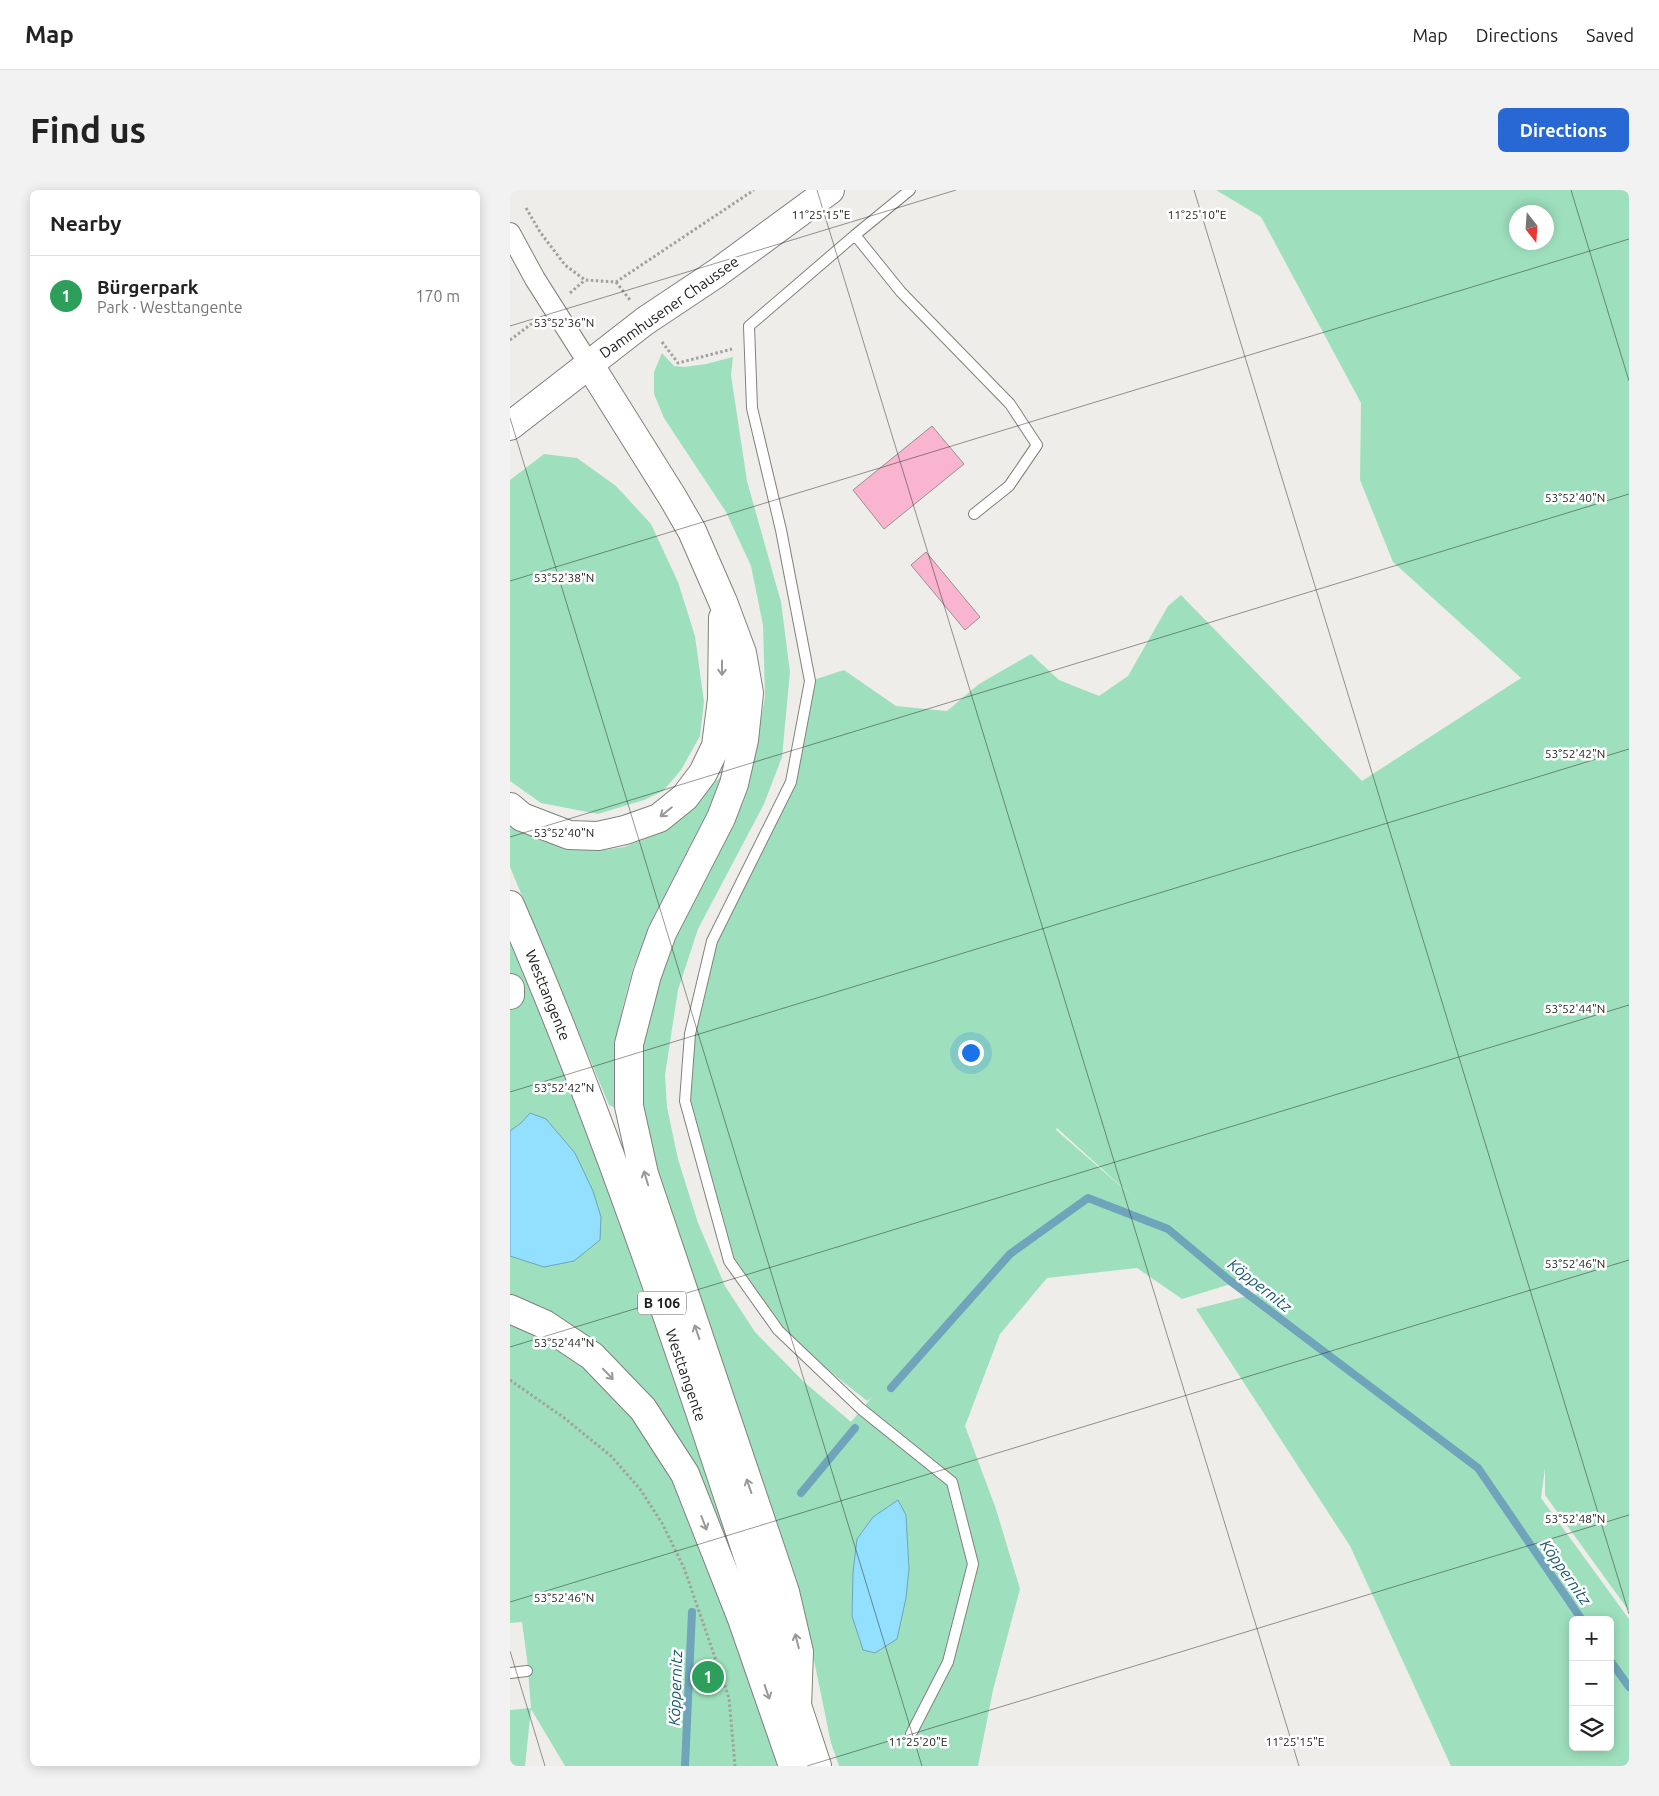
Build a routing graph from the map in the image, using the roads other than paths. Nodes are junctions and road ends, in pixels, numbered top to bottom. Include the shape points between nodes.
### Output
1 (830, 190) edge
2 (910, 190) edge
3 (510, 234) edge
4 (855, 235) junction
5 (589, 364) junction
6 (510, 426) edge
7 (974, 514) dead end
8 (723, 602) junction
9 (510, 807) edge
10 (510, 905) edge
11 (510, 988) edge
12 (510, 995) edge
13 (510, 1309) edge
14 (528, 1672) dead end
15 (510, 1673) edge
16 (797, 1707) junction
17 (911, 1734) dead end
18 (793, 1766) edge
19 (817, 1766) edge

1 - 5 main road, Dammhusener Chaussee
2 - 4 lane
3 - 5 street
4 - 7 lane via 901,292 1010,404 1037,445 1009,486
4 - 17 lane via 749,326 752,408 782,530 810,681 791,782 712,941 690,1034 685,1101 728,1261 778,1330 861,1409 952,1482 973,1564 948,1662
5 - 6 main road, Dammhusener Chaussee
5 - 8 main road via 692,531
8 -> 9 main road via 722,699 716,746 703,773 685,797 659,818 598,836 569,835 522,817
16 -> 8 main road via 800,1652 785,1592 644,1174 629,1106 629,1044 647,975 662,932 721,818 734,784 744,740 749,693 742,653
10 - 16 main road, Westtangente / B 106 via 544,982 618,1174
11 - 12 main road
13 -> 18 main road via 544,1324 592,1356 643,1409 685,1474 742,1619
14 - 15 lane
16 - 19 main road, Westtangente / B 106

